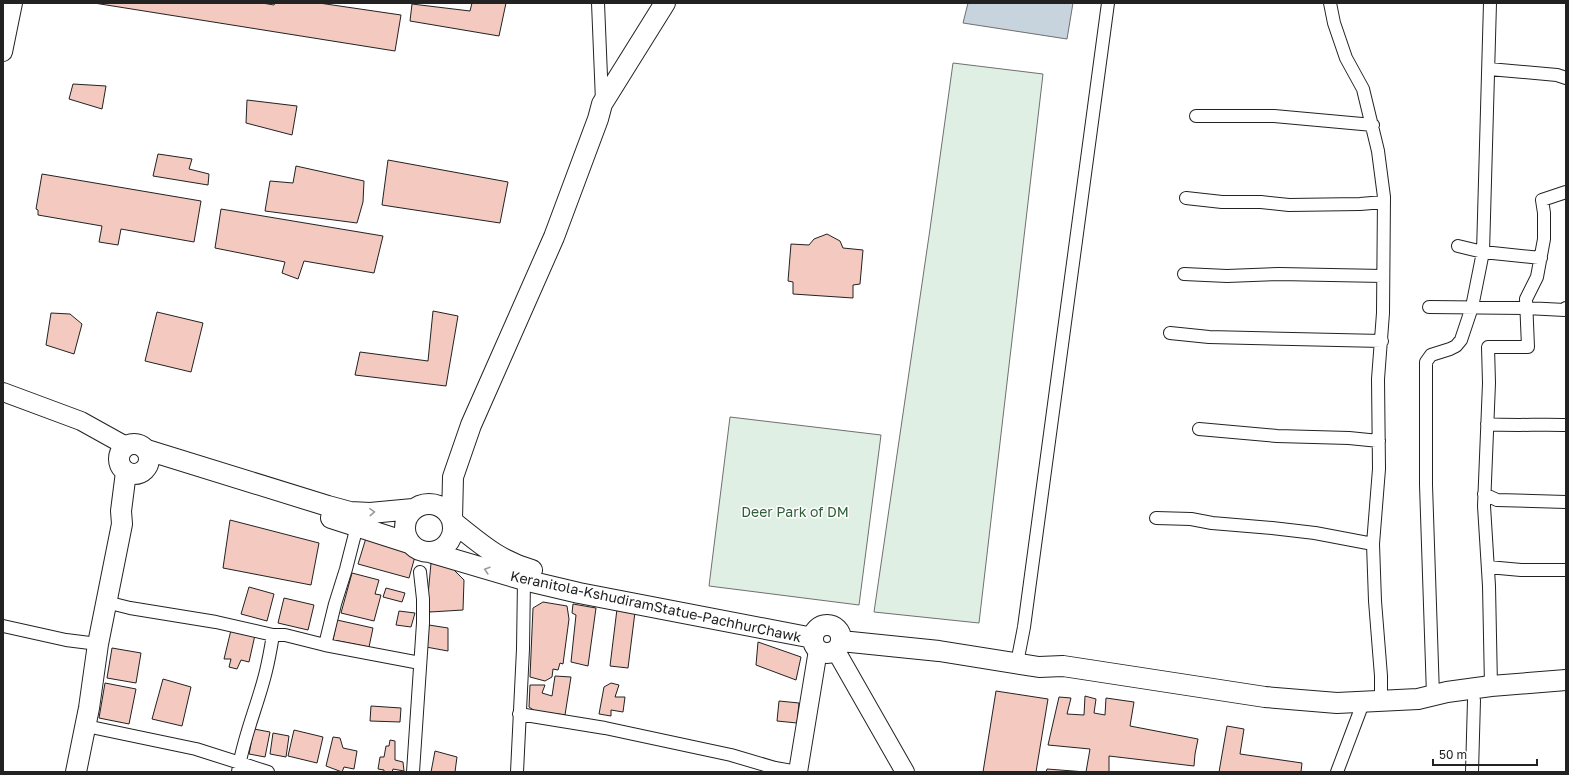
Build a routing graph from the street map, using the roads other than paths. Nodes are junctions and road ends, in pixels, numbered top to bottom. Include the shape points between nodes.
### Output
1 (13, 3) edge
2 (598, 3) edge
3 (665, 3) edge
4 (1108, 3) edge
5 (1330, 3) edge
6 (1490, 3) edge
7 (3, 52) edge
8 (1489, 69) junction
9 (1566, 78) edge
10 (602, 104) junction
11 (1196, 116) dead end
12 (1372, 124) junction
13 (1566, 192) edge
14 (1186, 198) dead end
15 (1384, 202) junction
16 (1458, 246) dead end
17 (1483, 252) junction
18 (1541, 258) junction
19 (1184, 274) dead end
20 (1383, 276) junction
21 (1429, 306) dead end
22 (1472, 308) junction
23 (1526, 308) junction
24 (1566, 308) edge
25 (1170, 333) dead end
26 (1382, 341) junction
27 (3, 392) edge
28 (1487, 424) junction
29 (1566, 425) edge
30 (1199, 429) dead end
31 (1379, 441) junction
32 (126, 446) junction
33 (142, 464) junction
34 (453, 477) junction
35 (1484, 494) junction
36 (1566, 502) edge
37 (418, 506) junction
38 (1156, 518) dead end
39 (452, 520) junction
40 (357, 526) junction
41 (409, 543) junction
42 (1373, 544) junction
43 (430, 552) junction
44 (1488, 567) junction
45 (1566, 570) edge
46 (420, 572) dead end
47 (524, 580) junction
48 (106, 602) junction
49 (3, 626) edge
50 (273, 635) junction
51 (828, 639) junction
52 (98, 644) junction
53 (325, 645) junction
54 (1018, 657) junction
55 (420, 664) junction
56 (1566, 680) edge
57 (1491, 686) junction
58 (1566, 692) edge
59 (1426, 697) junction
60 (1474, 700) junction
61 (1372, 702) junction
62 (519, 714) junction
63 (86, 726) junction
64 (239, 767) edge
65 (76, 772) edge
66 (268, 772) edge
67 (413, 772) edge
68 (517, 772) edge
69 (798, 772) edge
70 (905, 772) edge
71 (1337, 772) edge
72 (1472, 772) edge

1 - 7 street
2 - 10 street
3 - 10 main road
4 - 54 street
5 - 12 street via 1346,58 1363,89
6 - 8 street
8 - 9 street
8 - 17 street
10 - 34 main road via 554,237 471,426
11 - 12 street via 1274,116
12 - 15 street
13 - 18 street via 1542,200 1544,239
14 - 15 street via 1289,205
15 - 20 street
16 - 17 street
17 - 18 street
17 - 22 street
18 - 23 street via 1537,277 1526,299
19 - 20 street
20 - 26 street
21 - 22 street
22 - 23 street
22 - 59 street via 1456,346 1431,354 1426,362
23 - 24 street
23 - 28 street via 1528,347 1488,347
25 - 26 street via 1209,337
26 - 31 street via 1378,379
27 - 32 street via 81,421
28 - 29 street
28 - 35 street
30 - 31 street
31 - 42 street
32 - 33 main road, Keranitola-KshudiramStatue-PachhurChawk via 141,445
32 - 33 main road via 119,459 120,467
33 -> 37 main road, Keranitola-KshudiramStatue-PachhurChawk via 350,512 370,513
33 - 40 main road, Keranitola-KshudiramStatue-PachhurChawk
33 - 48 main road via 129,515 122,524
34 - 37 main road
34 - 39 main road
35 - 36 street via 1497,500
35 - 44 street via 1484,531
37 - 39 main road, Keranitola-KshudiramStatue-PachhurChawk via 435,504 446,509
37 - 41 main road via 407,516 404,525
38 - 42 street via 1191,519 1315,533
39 - 43 main road via 454,531 449,542 441,549
39 - 51 main road, Keranitola-KshudiramStatue-PachhurChawk via 493,554 515,565
40 - 41 main road, Keranitola-KshudiramStatue-PachhurChawk
40 - 53 street
41 - 43 main road, Keranitola-KshudiramStatue-PachhurChawk via 418,550
42 - 61 street via 1382,676
47 -> 43 main road, Keranitola-KshudiramStatue-PachhurChawk
44 - 45 street
44 - 57 street
46 - 55 street via 423,599
47 - 51 main road, Keranitola-KshudiramStatue-PachhurChawk via 579,593
47 - 62 street
48 - 50 street
48 - 52 main road
49 - 52 street via 66,640
50 - 53 street via 285,635
50 - 64 street via 266,671
51 - 54 main road, Keranitola-KshudiramStatue-PachhurChawk
51 - 69 street
51 - 70 street
52 - 63 main road
53 - 55 street
54 - 61 main road, Keranitola-KshudiramStatue-PachhurChawk via 1039,667 1063,666 1265,697 1330,703
55 - 67 street
56 - 57 main road, Keranitola-KshudiramStatue-PachhurChawk
57 - 59 main road, Keranitola-KshudiramStatue-PachhurChawk
58 - 60 main road, Keranitola-KshudiramStatue-PachhurChawk
59 - 60 main road, Keranitola-KshudiramStatue-PachhurChawk via 1448,702
59 - 61 main road, Keranitola-KshudiramStatue-PachhurChawk
60 - 72 street
61 - 71 street
62 - 68 street
62 - 69 street via 605,728
63 - 64 street via 196,749
63 - 65 main road
64 - 66 street

